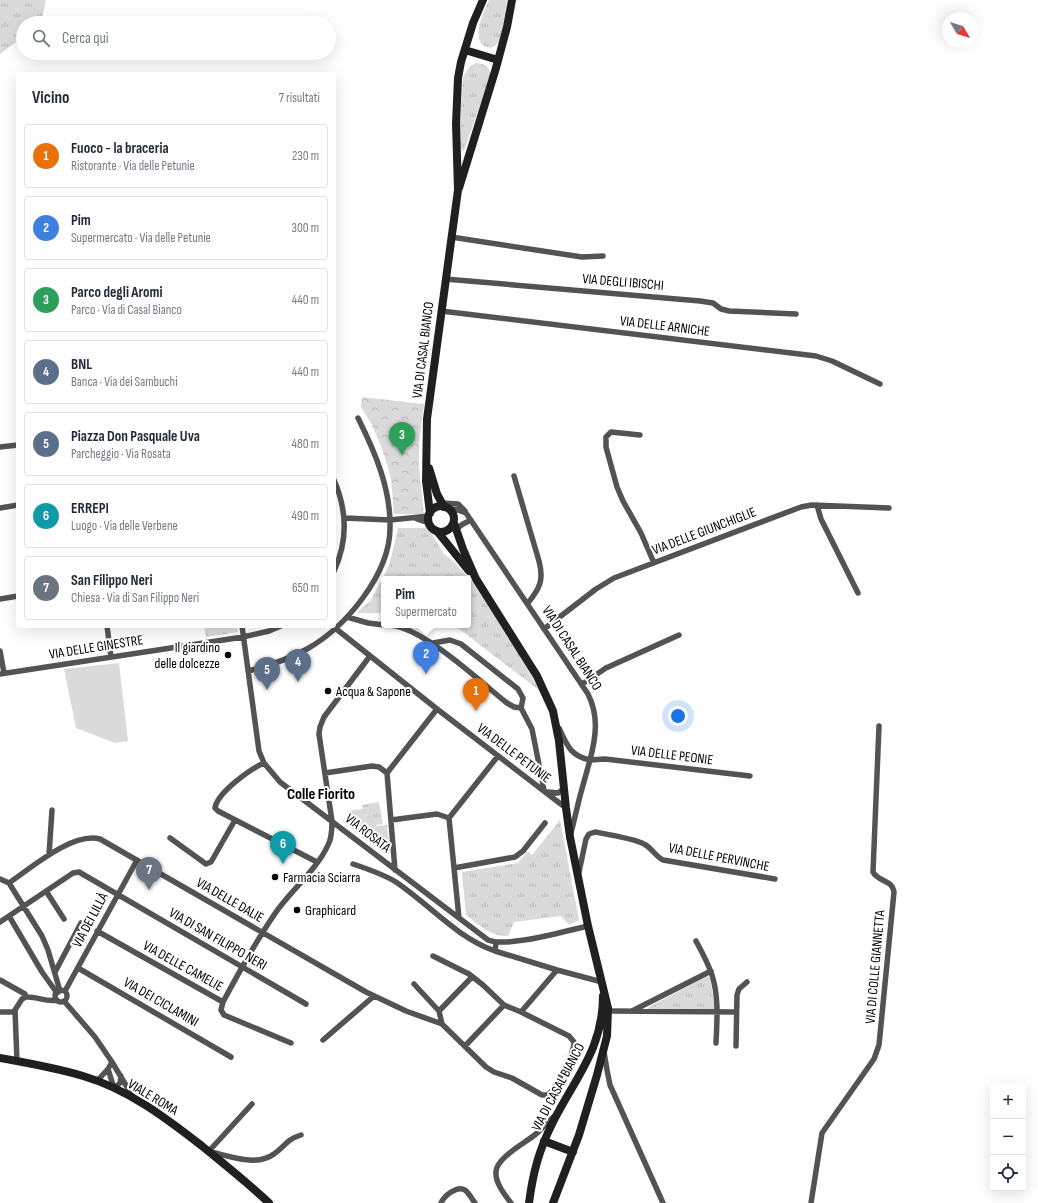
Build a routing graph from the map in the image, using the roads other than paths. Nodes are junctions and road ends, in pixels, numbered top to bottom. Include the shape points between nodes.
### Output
1 (482, 0) edge
2 (512, 0) edge
3 (465, 50) junction
4 (498, 60) junction
5 (458, 190) junction
6 (451, 237) junction
7 (603, 256) dead end
8 (445, 279) junction
9 (441, 311) junction
10 (796, 314) dead end
11 (880, 384) dead end
12 (358, 418) dead end
13 (640, 435) dead end
14 (16, 445) edge
15 (0, 447) edge
16 (426, 459) junction
17 (514, 476) dead end
18 (336, 485) edge
19 (16, 505) edge
20 (817, 505) junction
21 (445, 506) junction
22 (0, 508) edge
23 (889, 508) dead end
24 (466, 514) junction
25 (430, 517) junction
26 (345, 518) junction
27 (390, 520) junction
28 (471, 520) junction
29 (455, 526) junction
30 (437, 531) junction
31 (654, 563) junction
32 (336, 566) edge
33 (476, 579) junction
34 (858, 593) dead end
35 (16, 596) edge
36 (0, 599) edge
37 (528, 603) junction
38 (347, 617) junction
39 (381, 625) edge
40 (336, 627) edge
41 (107, 628) edge
42 (242, 628) edge
43 (276, 628) edge
44 (335, 628) joint
45 (403, 628) edge
46 (544, 629) junction
47 (679, 635) dead end
48 (243, 637) junction
49 (433, 643) junction
50 (0, 651) edge
51 (370, 656) junction
52 (111, 657) junction
53 (248, 671) junction
54 (2, 673) edge
55 (582, 684) junction
56 (521, 708) junction
57 (437, 709) junction
58 (557, 726) junction
59 (879, 726) dead end
60 (498, 756) junction
61 (590, 760) junction
62 (264, 763) junction
63 (387, 772) junction
64 (325, 773) junction
65 (750, 776) dead end
66 (564, 785) junction
67 (544, 790) junction
68 (566, 808) junction
69 (52, 810) dead end
70 (449, 818) junction
71 (235, 820) junction
72 (392, 820) junction
73 (332, 821) junction
74 (545, 823) dead end
75 (570, 837) junction
76 (170, 838) dead end
77 (49, 855) junction
78 (137, 860) junction
79 (317, 862) junction
80 (353, 864) dead end
81 (454, 868) junction
82 (395, 870) junction
83 (578, 876) junction
84 (0, 879) edge
85 (775, 879) dead end
86 (9, 883) junction
87 (46, 891) junction
88 (118, 894) junction
89 (24, 906) junction
90 (9, 916) junction
91 (64, 918) dead end
92 (459, 918) junction
93 (0, 922) edge
94 (81, 923) dead end
95 (588, 926) junction
96 (97, 931) junction
97 (262, 932) junction
98 (696, 941) dead end
99 (496, 943) junction
100 (495, 951) junction
101 (434, 956) dead end
102 (241, 967) junction
103 (78, 968) junction
104 (557, 970) junction
105 (711, 971) junction
106 (55, 972) junction
107 (472, 977) junction
108 (0, 980) edge
109 (602, 982) junction
110 (747, 982) dead end
111 (414, 984) dead end
112 (60, 992) junction
113 (374, 996) junction
114 (26, 997) junction
115 (57, 1000) junction
116 (64, 1001) junction
117 (223, 1002) junction
118 (306, 1004) dead end
119 (504, 1005) junction
120 (438, 1011) junction
121 (609, 1011) junction
122 (0, 1012) edge
123 (15, 1012) junction
124 (521, 1012) junction
125 (631, 1012) junction
126 (717, 1012) junction
127 (736, 1012) junction
128 (442, 1024) junction
129 (323, 1040) dead end
130 (291, 1043) dead end
131 (716, 1043) dead end
132 (465, 1046) junction
133 (736, 1046) dead end
134 (604, 1047) junction
135 (231, 1057) dead end
136 (0, 1058) edge
137 (17, 1061) junction
138 (112, 1062) junction
139 (108, 1069) junction
140 (121, 1076) junction
141 (97, 1081) junction
142 (610, 1084) junction
143 (594, 1086) junction
144 (114, 1088) junction
145 (133, 1097) junction
146 (252, 1104) dead end
147 (557, 1115) junction
148 (301, 1134) dead end
149 (544, 1141) junction
150 (209, 1151) junction
151 (573, 1152) junction
152 (269, 1203) edge
153 (441, 1203) edge
154 (475, 1203) edge
155 (511, 1203) edge
156 (529, 1203) edge
157 (553, 1203) edge
158 (663, 1203) edge
159 (811, 1203) edge

1 - 3 main road, VIA DI CASAL BIANCO
2 - 4 main road, VIA DI CASAL BIANCO
3 - 4 main road
3 - 5 main road, VIA DI CASAL BIANCO via 458,78
4 - 5 main road, VIA DI CASAL BIANCO
5 - 6 main road, VIA DI CASAL BIANCO
6 - 7 street via 582,258
6 - 8 main road, VIA DI CASAL BIANCO
8 - 9 main road, VIA DI CASAL BIANCO
8 - 10 street, VIA DEGLI IBISCHI via 700,301 728,310
9 - 11 street, VIA DELLE ARNICHE via 816,356
9 - 16 main road, VIA DI CASAL BIANCO via 427,419
12 - 27 street via 379,465 386,488
13 - 31 street via 611,432 606,437 606,443 620,494
14 - 15 street
16 - 21 main road via 437,494
16 - 25 main road, VIA DI CASAL BIANCO
17 - 37 street via 542,573 540,585
18 - 26 street
19 - 22 street
20 - 23 street, VIA DELLE GIUNCHIGLIE
20 - 31 street, VIA DELLE GIUNCHIGLIE via 801,507
20 - 34 street via 821,519
21 - 24 street
21 - 24 street, VIA DI CASAL BIANCO via 458,504
21 - 25 main road via 438,507
21 - 29 main road via 454,515
24 - 28 street, VIA DI CASAL BIANCO
25 - 27 street
25 - 30 main road via 434,530
26 - 27 street
26 - 32 street via 342,546
27 - 38 street via 389,540 382,562 369,589
28 - 29 street
28 - 37 street, VIA DI CASAL BIANCO
29 - 30 main road
29 - 33 main road, VIA DI CASAL BIANCO
30 - 33 main road
31 - 46 street, VIA DELLE GIUNCHIGLIE via 603,584
33 - 58 main road, VIA DI CASAL BIANCO via 543,687
35 - 36 street
37 - 46 street, VIA DI CASAL BIANCO
38 - 39 street
38 - 40 street
41 - 52 street
42 - 48 street, VIA ROSATA
43 - 48 street, VIA DELLE GINESTRE
44 - 51 street, VIA DELLE PETUNIE
44 - 53 street via 316,644 294,655
45 - 49 street
46 - 55 street, VIA DI CASAL BIANCO
47 - 55 street via 603,670
48 - 52 street, VIA DELLE GINESTRE
48 - 53 street, VIA ROSATA
49 - 56 street via 507,703
49 - 56 street via 450,640 461,644 518,689 523,698
50 - 54 street
51 - 57 street, VIA DELLE PETUNIE
51 - 64 street via 320,725
52 - 54 street, VIA DELLE GINESTRE
53 - 62 street, VIA ROSATA via 259,751
55 - 61 street, VIA DI CASAL BIANCO via 590,697 596,721
56 - 67 street via 532,729
57 - 60 street, VIA DELLE PETUNIE
57 - 63 street
58 - 61 street, VIA DI CASAL BIANCO via 572,752
58 - 66 main road, VIA DI CASAL BIANCO
59 - 159 street, VIA DI COLLE GIANNETTA via 872,870 876,877 892,885 894,892 880,1045 874,1060 822,1133
60 - 67 street, VIA DELLE PETUNIE
60 - 70 street
61 - 65 street, VIA DELLE PEONIE via 605,759
61 - 75 street, VIA DI CASAL BIANCO
62 - 71 street via 247,773 223,794 215,805 217,810
62 - 73 street, VIA ROSATA via 280,782
63 - 64 street via 371,766
63 - 72 street
64 - 73 street
66 - 67 street via 558,793
66 - 68 main road, VIA DI CASAL BIANCO
67 - 68 street, VIA DELLE PETUNIE
68 - 75 main road, VIA DI CASAL BIANCO
69 - 77 street
70 - 72 street via 437,814
70 - 81 street
71 - 76 street via 211,862 206,864
71 - 79 street
72 - 82 street
73 - 79 street via 329,843
73 - 82 street, VIA ROSATA
74 - 81 street via 523,851 515,857
75 - 83 main road, VIA DI CASAL BIANCO
77 - 78 street, VIA DELLE DALIE via 71,843 95,838
77 - 86 street, VIA DELLE DALIE
78 - 88 street, VIA DEI LILLÀ
78 - 97 street, VIA DELLE DALIE
79 - 97 street
80 - 100 street, VIA ROSATA via 394,881 474,942
81 - 92 street
82 - 92 street, VIA ROSATA
83 - 85 street, VIA DELLE PERVINCHE via 586,839 589,834 595,832 642,842 657,857 664,860
83 - 95 main road, VIA DI CASAL BIANCO
84 - 86 street
86 - 89 street
87 - 88 street, VIA DI SAN FILIPPO NERI via 78,871
87 - 89 street
87 - 91 street
88 - 96 street, VIA DEI LILLÀ
88 - 102 street, VIA DI SAN FILIPPO NERI
89 - 90 street
89 - 106 street via 42,936
90 - 93 street
90 - 112 street via 42,972
92 - 99 street, VIA ROSATA
94 - 106 street
95 - 99 street via 518,941
95 - 109 main road, VIA DI CASAL BIANCO
96 - 103 street, VIA DEI LILLÀ
96 - 117 street, VIA DELLE CAMELIE
97 - 102 street
97 - 113 street, VIA DELLE DALIE
98 - 105 street
99 - 100 street
100 - 104 street, VIA ROSATA
101 - 107 street
102 - 117 street
102 - 118 street, VIA DI SAN FILIPPO NERI
103 - 112 street, VIA DEI LILLÀ
103 - 135 street, VIA DEI CICLAMINI
104 - 109 street, VIA ROSATA
104 - 124 street
105 - 125 street
105 - 126 street via 716,991
106 - 112 street
107 - 119 street
107 - 120 street
108 - 114 street
109 - 121 main road, VIA DI CASAL BIANCO
109 - 147 main road, VIA DI CASAL BIANCO via 603,1008 596,1040 583,1071
110 - 127 street via 737,993
111 - 120 street
112 - 115 street via 56,996
112 - 116 street via 67,994
113 - 128 street, VIA DELLE DALIE
113 - 129 street
114 - 115 street via 52,1002
114 - 123 street via 18,1003
115 - 116 street
116 - 138 street via 95,1037
117 - 130 street, VIA DELLE CAMELIE via 221,1011 224,1015
119 - 124 street
119 - 132 street
120 - 128 street
121 - 125 street
121 - 134 main road, VIA DI CASAL BIANCO
122 - 123 street
123 - 137 street
124 - 132 street via 569,1036 574,1042 573,1050 551,1093 547,1096 490,1070
125 - 126 street
126 - 127 street
126 - 131 street
127 - 133 street
128 - 132 street
134 - 142 street
134 - 143 main road, VIA DI CASAL BIANCO
136 - 137 main road, VIALE ROMA
137 - 141 main road, VIALE ROMA
138 - 139 street
138 - 140 street
139 - 141 street
139 - 144 street
140 - 144 street via 120,1083
140 - 145 street
141 - 144 main road, VIALE ROMA
142 - 143 street via 603,1076 599,1077
142 - 158 street
143 - 151 main road, VIA DI CASAL BIANCO
144 - 145 main road, VIALE ROMA
145 - 150 main road, VIALE ROMA
146 - 150 street
147 - 149 main road, VIA DI CASAL BIANCO
147 - 155 street via 508,1154 496,1168 497,1179
148 - 150 street via 260,1160
149 - 151 main road
149 - 156 main road, VIA DI CASAL BIANCO via 534,1169
150 - 152 main road, VIALE ROMA
151 - 157 main road, VIA DI CASAL BIANCO
153 - 154 street via 446,1196 462,1189

